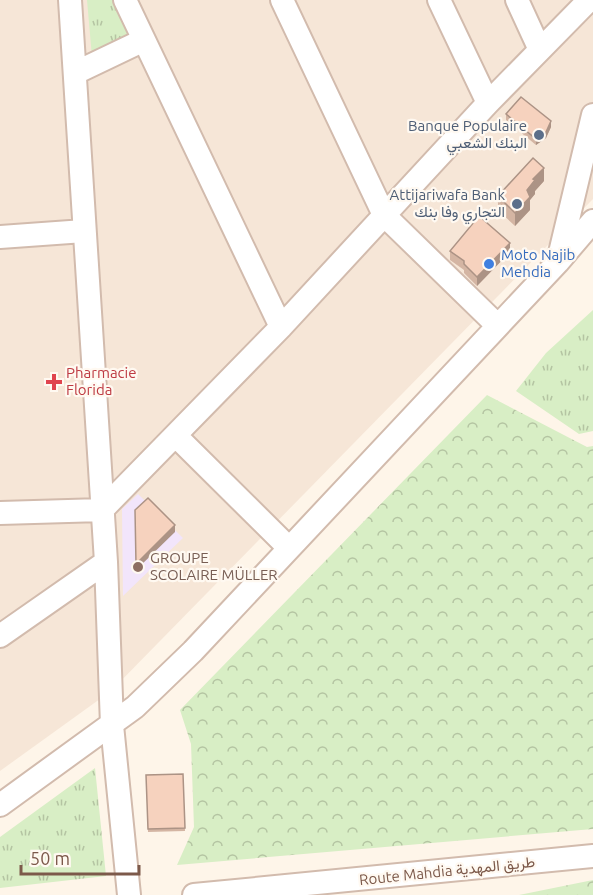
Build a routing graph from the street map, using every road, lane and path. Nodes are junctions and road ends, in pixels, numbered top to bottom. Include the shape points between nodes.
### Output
1 (70, 0) edge
2 (125, 0) edge
3 (282, 0) edge
4 (439, 0) edge
5 (517, 0) edge
6 (589, 0) edge
7 (144, 40) junction
8 (540, 50) junction
9 (75, 73) junction
10 (488, 103) junction
11 (593, 115) edge
12 (384, 215) junction
13 (593, 221) edge
14 (84, 231) junction
15 (0, 237) edge
16 (558, 262) junction
17 (497, 325) junction
18 (281, 327) junction
19 (176, 436) junction
20 (102, 510) junction
21 (0, 513) edge
22 (289, 548) junction
23 (106, 562) junction
24 (0, 636) edge
25 (112, 725) junction
26 (0, 805) edge
27 (593, 856) edge
28 (129, 895) edge
29 (194, 895) edge

1 - 9 street
2 - 7 street
3 - 12 street
4 - 10 street
5 - 8 street
6 - 8 street
7 - 9 street
7 - 18 street
8 - 10 street
9 - 14 street
10 - 12 street
11 - 16 street
12 - 17 street
12 - 18 street
13 - 16 street
14 - 15 street
14 - 20 street
16 - 17 street
17 - 22 street
18 - 19 street
19 - 20 street
19 - 22 street
20 - 21 street
20 - 23 street
22 - 25 street via 193,651
23 - 24 street
23 - 25 street
25 - 26 street
25 - 28 street
27 - 29 street, Route Mahdia طريق المهدية

